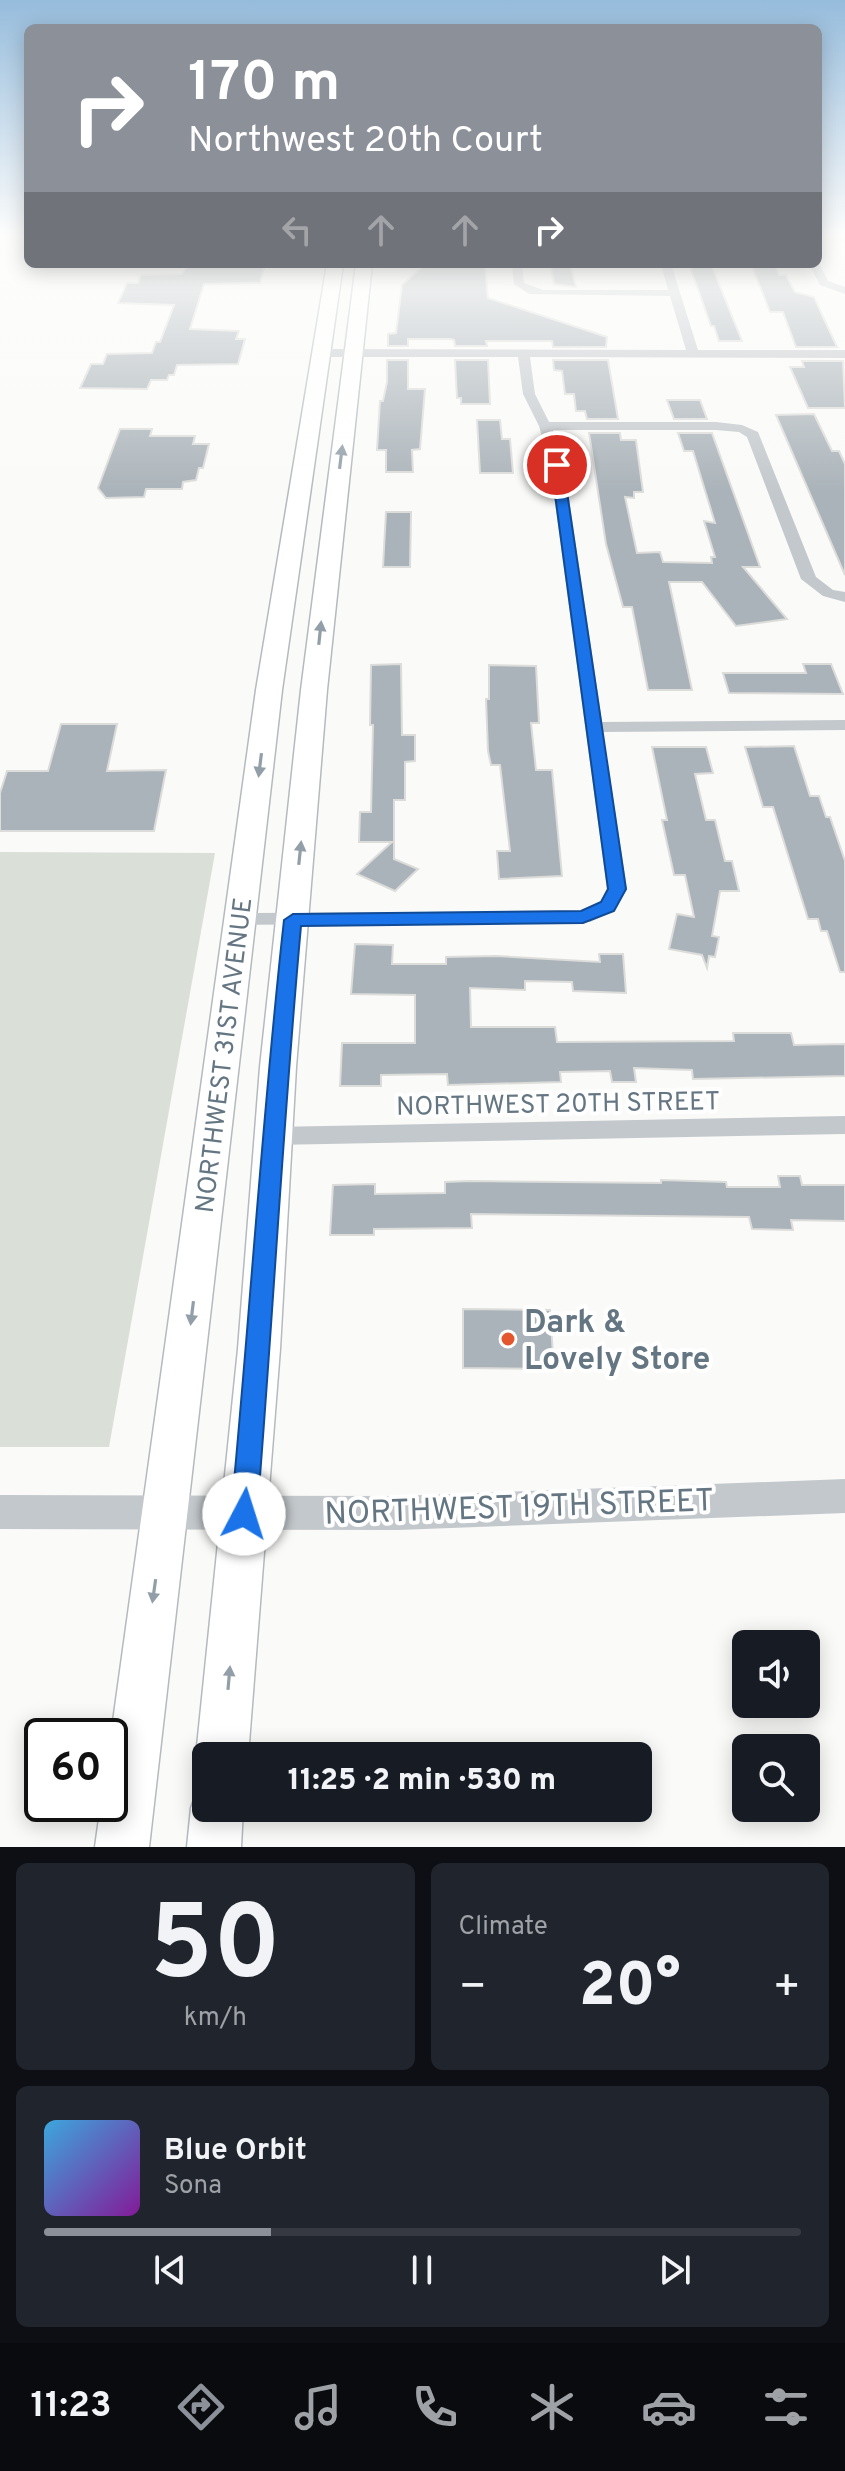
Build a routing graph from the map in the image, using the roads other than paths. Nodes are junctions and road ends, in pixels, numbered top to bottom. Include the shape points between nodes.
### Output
1 (326, 321) edge
2 (357, 321) edge
3 (683, 321) edge
4 (321, 353) junction
5 (353, 353) junction
6 (524, 354) junction
7 (693, 354) junction
8 (845, 354) edge
9 (545, 426) junction
10 (845, 597) edge
11 (845, 725) edge
12 (592, 727) junction
13 (239, 920) junction
14 (293, 920) junction
15 (845, 1125) edge
16 (273, 1136) junction
17 (845, 1496) edge
18 (0, 1512) edge
19 (166, 1514) junction
20 (244, 1514) junction
21 (223, 1742) edge
22 (216, 1822) edge
23 (122, 1847) edge
24 (214, 1847) edge

1 - 4 main road, NORTHWEST 31ST AVENUE
2 - 5 main road, NORTHWEST 31ST AVENUE
3 - 7 street
4 - 5 street
4 -> 13 main road, NORTHWEST 31ST AVENUE
5 - 6 street
14 -> 5 main road, NORTHWEST 31ST AVENUE
6 - 7 street
6 - 9 street via 529,394
7 - 8 street
9 - 10 street via 716,426 753,435 809,579 828,593
9 - 12 street via 557,465
11 - 12 street
12 - 14 street via 617,889 607,906 583,917
13 - 14 street
13 -> 19 main road, NORTHWEST 31ST AVENUE
14 - 16 main road, NORTHWEST 31ST AVENUE
15 - 16 street, NORTHWEST 20TH STREET
16 - 20 main road, NORTHWEST 31ST AVENUE
17 - 20 street, NORTHWEST 19TH STREET
18 - 19 street, NORTHWEST 19TH STREET
19 - 20 street, NORTHWEST 19TH STREET
19 -> 23 main road, NORTHWEST 31ST AVENUE
21 -> 20 main road, NORTHWEST 31ST AVENUE
22 - 24 main road

